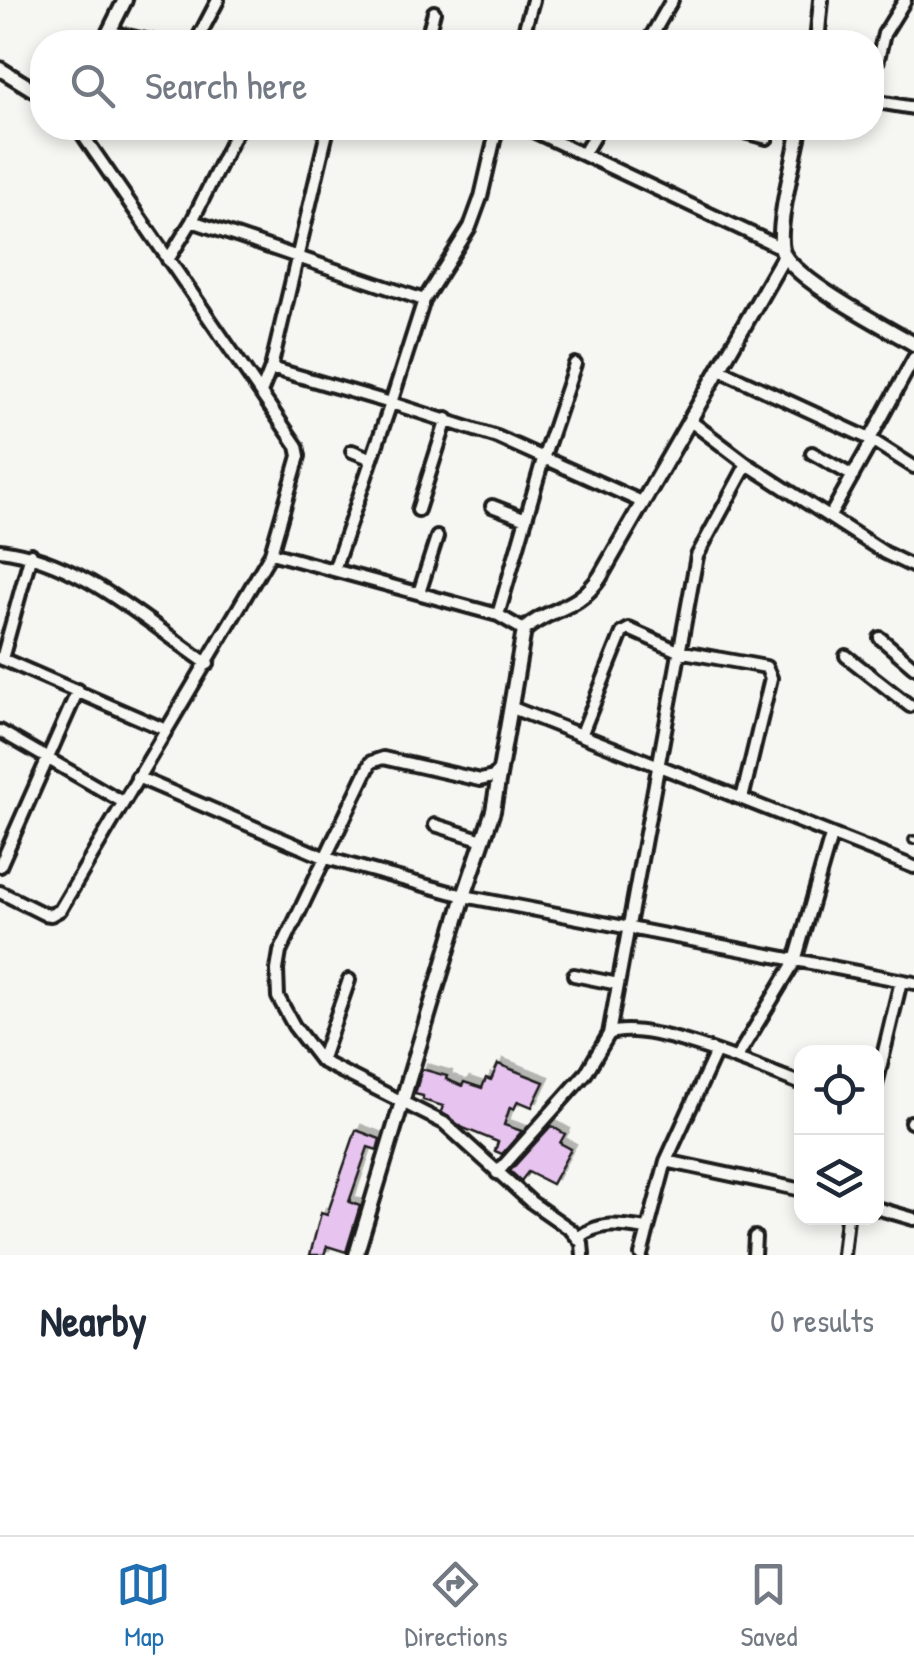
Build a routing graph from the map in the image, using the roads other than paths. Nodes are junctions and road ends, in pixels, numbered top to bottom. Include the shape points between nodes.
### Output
1 (125, 0) edge
2 (218, 0) edge
3 (533, 0) edge
4 (672, 0) edge
5 (821, 0) edge
6 (888, 0) edge
7 (904, 1) edge
8 (434, 12) dead end
9 (110, 30) edge
10 (202, 30) edge
11 (429, 30) edge
12 (524, 30) edge
13 (655, 30) edge
14 (818, 30) edge
15 (884, 34) edge
16 (0, 68) edge
17 (30, 87) edge
18 (884, 102) edge
19 (914, 108) edge
20 (86, 140) edge
21 (232, 140) edge
22 (325, 140) edge
23 (494, 140) edge
24 (554, 140) edge
25 (592, 140) edge
26 (798, 140) edge
27 (584, 153) junction
28 (192, 221) junction
29 (783, 252) junction
30 (298, 256) junction
31 (168, 260) junction
32 (424, 300) junction
33 (914, 344) edge
34 (914, 358) edge
35 (575, 364) dead end
36 (271, 368) junction
37 (718, 369) junction
38 (261, 393) junction
39 (390, 403) junction
40 (692, 415) junction
41 (447, 419) junction
42 (871, 440) junction
43 (352, 451) dead end
44 (812, 453) dead end
45 (544, 456) junction
46 (372, 459) junction
47 (747, 464) junction
48 (914, 467) edge
49 (852, 476) junction
50 (642, 502) junction
51 (492, 506) dead end
52 (418, 510) dead end
53 (830, 516) junction
54 (526, 519) junction
55 (437, 536) dead end
56 (0, 550) edge
57 (271, 553) junction
58 (31, 554) junction
59 (914, 567) edge
60 (334, 570) junction
61 (419, 593) junction
62 (498, 615) junction
63 (524, 630) junction
64 (880, 638) dead end
65 (678, 650) junction
66 (846, 656) dead end
67 (1, 658) edge
68 (208, 664) junction
69 (914, 667) edge
70 (78, 690) junction
71 (913, 704) edge
72 (510, 707) junction
73 (166, 730) junction
74 (0, 731) edge
75 (582, 733) junction
76 (47, 758) junction
77 (659, 766) junction
78 (502, 767) junction
79 (137, 778) junction
80 (742, 798) junction
81 (123, 802) junction
82 (435, 825) dead end
83 (831, 836) junction
84 (483, 840) junction
85 (326, 858) junction
86 (0, 866) edge
87 (914, 868) edge
88 (0, 892) edge
89 (464, 896) junction
90 (630, 927) junction
91 (795, 961) junction
92 (574, 975) dead end
93 (348, 980) dead end
94 (911, 982) edge
95 (618, 984) junction
96 (609, 1034) junction
97 (715, 1054) junction
98 (736, 1059) junction
99 (884, 1061) edge
100 (321, 1062) junction
101 (794, 1081) edge
102 (403, 1102) junction
103 (666, 1161) junction
104 (497, 1173) junction
105 (794, 1188) edge
106 (884, 1210) edge
107 (914, 1219) edge
108 (846, 1225) edge
109 (647, 1229) junction
110 (578, 1237) junction
111 (755, 1237) dead end
112 (356, 1255) edge
113 (583, 1255) edge
114 (641, 1255) edge
115 (754, 1255) edge
116 (843, 1255) edge

1 - 9 street
2 - 10 street
3 - 12 street
4 - 13 street
5 - 14 street
6 - 7 street
7 - 15 street
8 - 11 street
16 - 17 street
18 - 19 street
20 - 31 street
21 - 28 street
22 - 30 street
23 - 32 street via 470,228
24 - 27 street
25 - 27 street
26 - 29 street
27 - 29 street
28 - 30 street
28 - 31 street
29 - 33 street via 812,282
29 - 37 street
30 - 32 street
30 - 36 street
31 - 38 street
32 - 39 street
34 - 42 street
35 - 45 street
36 - 38 street
36 - 39 street
37 - 40 street
37 - 42 street
38 - 57 street via 299,453
39 - 41 street
39 - 46 street
40 - 47 street
40 - 50 street
41 - 45 street
41 - 52 street
42 - 48 street
42 - 49 street
43 - 46 street
44 - 49 street
45 - 50 street
45 - 54 street
46 - 60 street
47 - 53 street
47 - 65 street via 699,551
49 - 53 street
50 - 63 street via 584,597
51 - 54 street
53 - 59 street
54 - 62 street
55 - 61 street
56 - 58 street
57 - 60 street
57 - 68 street
58 - 67 street
58 - 68 street via 82,577
60 - 61 street
61 - 62 street
62 - 63 street
63 - 72 street
64 - 69 street
65 - 75 street via 632,629 622,633
65 - 77 street
65 - 80 street via 771,673
66 - 71 street
67 - 70 street
68 - 73 street
70 - 73 street
70 - 76 street
72 - 75 street
72 - 78 street
73 - 79 street
74 - 76 street
75 - 77 street
76 - 81 street
76 - 86 street
77 - 80 street
77 - 90 street
78 - 84 street
78 - 85 street via 480,780 384,758 371,762
79 - 81 street
79 - 85 street
80 - 83 street
81 - 88 street via 60,910 44,914
82 - 84 street
83 - 87 street
83 - 91 street
84 - 89 street
85 - 89 street
85 - 100 street via 280,952 276,986
89 - 90 street
89 - 102 street
90 - 91 street
90 - 95 street
91 - 94 street
91 - 98 street
92 - 95 street
93 - 100 street
94 - 99 street
95 - 96 street
96 - 97 street via 650,1032
96 - 104 street via 586,1073
97 - 98 street
97 - 103 street
98 - 101 street
100 - 102 street
102 - 104 street via 444,1123
102 - 112 street
103 - 105 street
103 - 109 street
104 - 110 street
106 - 107 street
108 - 116 street
109 - 110 street via 609,1224
109 - 114 street
110 - 113 street
111 - 115 street

